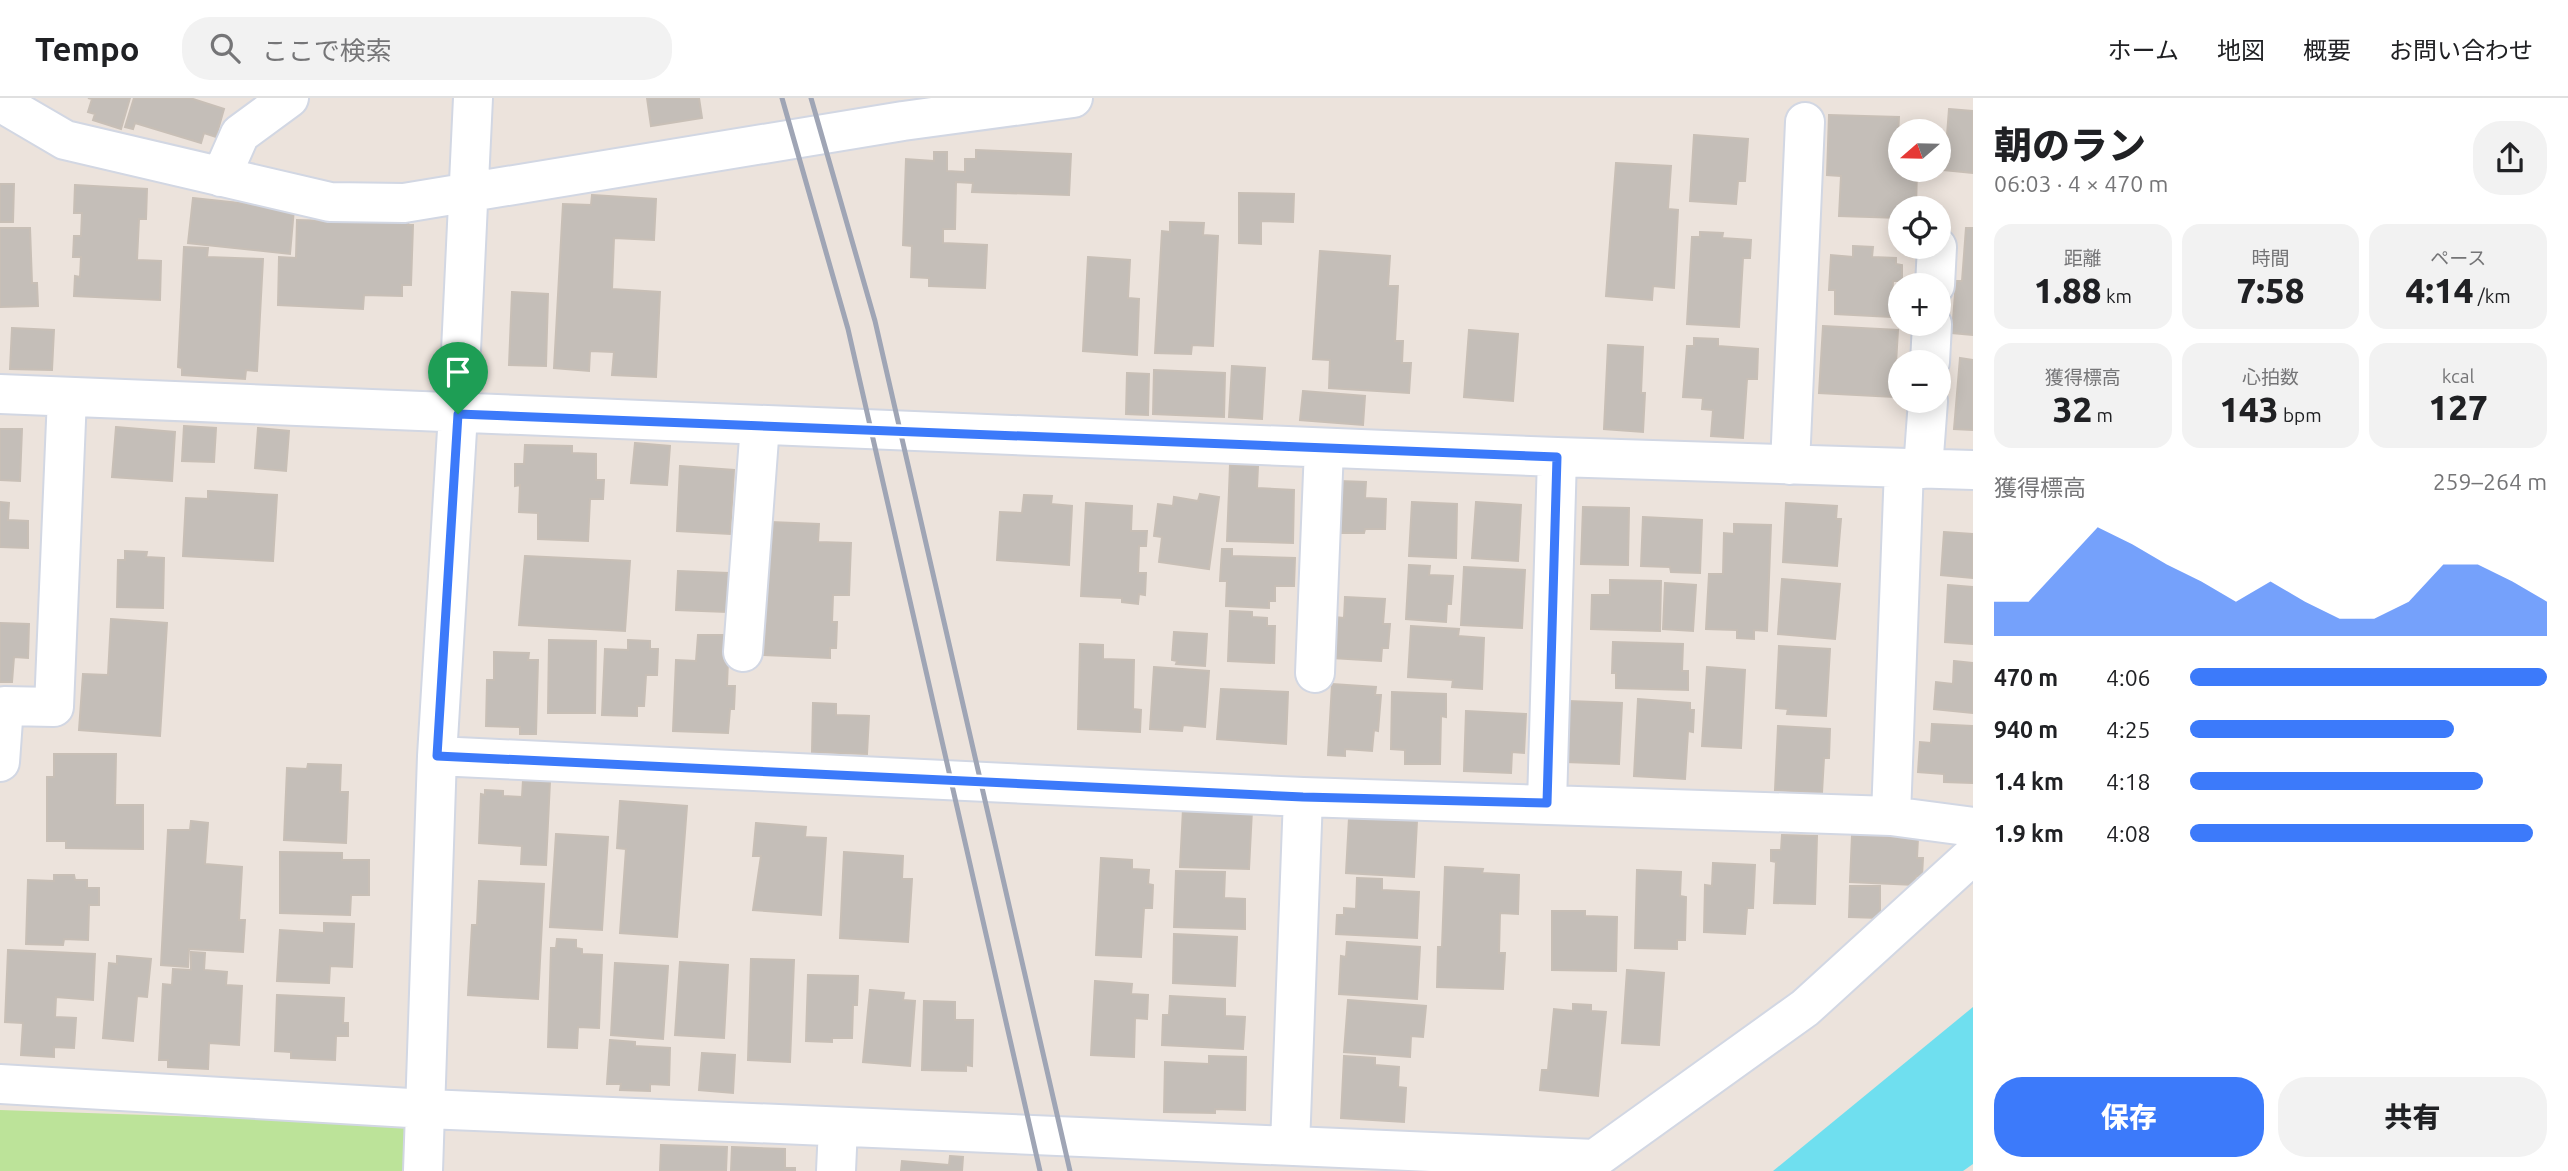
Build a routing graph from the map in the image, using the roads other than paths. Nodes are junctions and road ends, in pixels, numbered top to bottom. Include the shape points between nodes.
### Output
1 (289, 98) edge
2 (473, 98) edge
3 (1073, 98) edge
4 (0, 102) edge
5 (1805, 122) dead end
6 (220, 177) junction
7 (467, 191) junction
8 (0, 394) edge
9 (67, 397) junction
10 (1925, 413) edge
11 (458, 414) junction
12 (760, 425) junction
13 (1324, 448) junction
14 (1557, 457) junction
15 (1790, 465) junction
16 (1914, 468) junction
17 (1973, 470) edge
18 (743, 652) dead end
19 (1315, 673) dead end
20 (437, 756) junction
21 (0, 762) edge
22 (1303, 797) junction
23 (1547, 803) junction
24 (1891, 816) junction
25 (1973, 827) edge
26 (1973, 855) edge
27 (0, 1084) edge
28 (427, 1109) junction
29 (838, 1127) junction
30 (1290, 1146) junction
31 (1587, 1165) edge
32 (423, 1171) edge
33 (836, 1171) edge

1 - 6 street via 240,134
2 - 7 street
3 - 7 street
4 - 6 street via 65,140
5 - 15 street
6 - 7 street via 330,202 404,203
7 - 11 street
8 - 9 street
9 - 11 street
9 - 21 street via 54,707 4,706
10 - 16 street
11 - 12 street
11 - 20 street
12 - 13 street
12 - 18 street
13 - 14 street
13 - 19 street
14 - 15 street
14 - 23 street
15 - 16 street
16 - 17 street
16 - 24 street
20 - 22 street
20 - 28 street
22 - 23 street
22 - 30 street
23 - 24 street
24 - 25 street
26 - 31 street via 1805,1008
27 - 28 street
28 - 29 street
28 - 32 street
29 - 30 street
29 - 33 street
30 - 31 street

